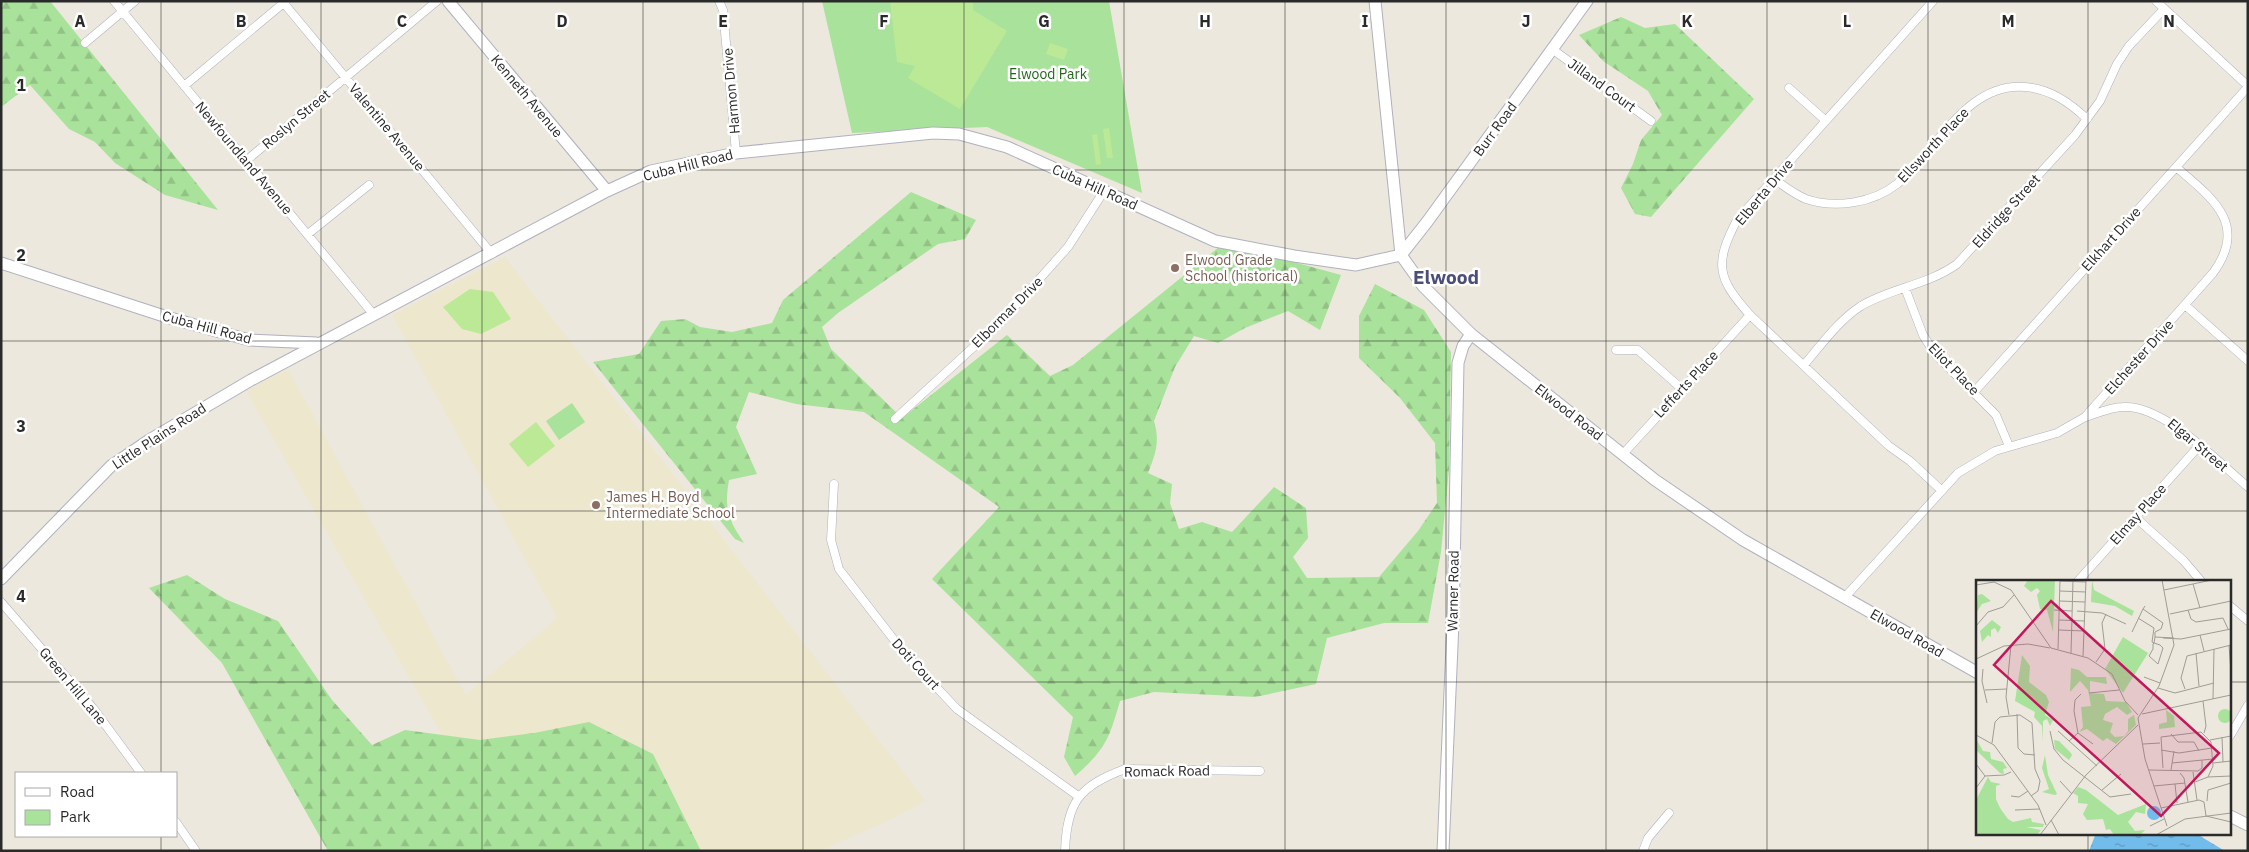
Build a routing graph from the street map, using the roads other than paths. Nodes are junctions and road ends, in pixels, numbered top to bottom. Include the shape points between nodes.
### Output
1 (114, 1) edge
2 (135, 1) edge
3 (437, 1) edge
4 (448, 1) edge
5 (719, 1) edge
6 (1374, 1) edge
7 (1587, 1) edge
8 (1933, 1) edge
9 (2156, 1) edge
10 (284, 2) edge
11 (2164, 9) junction
12 (123, 12) junction
13 (85, 43) dead end
14 (1552, 49) junction
15 (345, 77) junction
16 (184, 86) junction
17 (2248, 87) edge
18 (1789, 88) dead end
19 (1825, 120) junction
20 (2087, 120) junction
21 (1652, 121) dead end
22 (736, 153) junction
23 (247, 160) junction
24 (2176, 167) junction
25 (1774, 179) junction
26 (369, 185) dead end
27 (607, 191) junction
28 (1104, 192) junction
29 (308, 234) junction
30 (492, 254) junction
31 (1401, 255) junction
32 (1, 263) edge
33 (1906, 288) junction
34 (2185, 305) junction
35 (374, 315) junction
36 (1750, 315) junction
37 (1471, 334) junction
38 (318, 344) junction
39 (1616, 350) dead end
40 (2248, 361) edge
41 (1804, 365) junction
42 (1682, 388) junction
43 (1975, 391) junction
44 (2085, 417) junction
45 (895, 419) dead end
46 (2009, 446) junction
47 (2199, 446) junction
48 (1622, 454) junction
49 (834, 484) dead end
50 (2248, 487) edge
51 (1941, 490) junction
52 (2135, 517) junction
53 (1, 579) edge
54 (2079, 580) edge
55 (2200, 580) edge
56 (1845, 597) junction
57 (1, 602) edge
58 (2232, 608) edge
59 (2248, 621) edge
60 (1976, 672) edge
61 (2248, 705) edge
62 (2232, 733) edge
63 (1260, 771) dead end
64 (140, 772) edge
65 (1078, 796) junction
66 (1669, 813) dead end
67 (2232, 817) edge
68 (178, 825) edge
69 (2248, 825) edge
70 (196, 851) edge
71 (1065, 851) edge
72 (1443, 851) edge
73 (1643, 851) edge

1 - 12 street, Newfoundland Avenue
2 - 12 street
3 - 15 street, Roslyn Street
4 - 27 main road, Kenneth Avenue
5 - 22 street, Harmon Drive via 723,10
6 - 31 main road, Elwood Road
7 - 14 main road, Burr Road
8 - 19 street, Elberta Drive
9 - 11 street
10 - 15 street, Valentine Avenue
10 - 16 street
11 - 17 street
11 - 20 street, Eldridge Street via 2129,46
12 - 13 street
12 - 16 street, Newfoundland Avenue
14 - 21 street, Jilland Court
14 - 31 main road, Burr Road
15 - 23 street, Roslyn Street
15 - 30 street, Valentine Avenue
16 - 23 street, Newfoundland Avenue
17 - 24 street, Elkhart Drive
18 - 19 street
19 - 25 street, Elberta Drive
20 - 25 street, Ellsworth Place via 2072,105 2038,88 2018,86 1999,89 1971,105 1896,185 1879,195 1844,204 1827,203 1807,199
20 - 33 street, Eldridge Street via 1957,264 1943,274
22 - 27 main road, Cuba Hill Road via 651,171
22 - 28 main road, Cuba Hill Road via 933,133 959,134 1007,147
23 - 29 street, Newfoundland Avenue
24 - 34 street, Elchester Drive via 2222,209 2230,244 2224,259
24 - 43 street, Elkhart Drive
25 - 36 street, Elberta Drive via 1737,220 1724,245 1721,268 1726,282
26 - 29 street
27 - 30 main road, Cuba Hill Road
28 - 31 main road, Cuba Hill Road via 1215,241 1356,265
28 - 45 street, Elbormar Drive via 1068,247 1002,320
29 - 35 street, Newfoundland Avenue
30 - 35 main road, Cuba Hill Road
31 - 37 main road, Elwood Road via 1423,286
32 - 38 main road, Cuba Hill Road via 249,340
33 - 41 street, Eldridge Street via 1860,307 1843,321
33 - 43 street, Eliot Place via 1923,335 1935,354
34 - 40 street
34 - 44 street, Elchester Drive
35 - 38 main road, Cuba Hill Road
36 - 41 street, Elberta Drive
36 - 42 street, Lefferts Place
37 - 48 main road, Elwood Road
37 - 72 main road, Warner Road via 1458,363 1453,623
38 - 53 main road, Little Plains Road via 203,407 111,466
39 - 42 street via 1638,350
41 - 51 street, Elberta Drive via 1889,446
42 - 48 street, Lefferts Place
43 - 46 street, Eliot Place via 1996,415
44 - 46 street, Elchester Drive via 2057,433
44 - 47 street, Elgar Street via 2124,406 2147,410 2164,417
46 - 51 street, Elchester Drive via 1977,460
47 - 50 street, Elgar Street
47 - 52 street, Elmay Place
48 - 56 main road, Elwood Road via 1726,529
49 - 65 street, Doti Court via 831,540 839,568 905,654 957,709
51 - 56 street, Elchester Drive
52 - 54 street, Elmay Place
52 - 55 street
56 - 60 main road, Elwood Road
57 - 64 street, Green Hill Lane via 93,708
58 - 59 street
61 - 62 street
63 - 65 street, Romack Road via 1125,769 1109,775
65 - 71 street via 1067,820
66 - 73 street via 1648,838
67 - 69 main road
68 - 70 street

